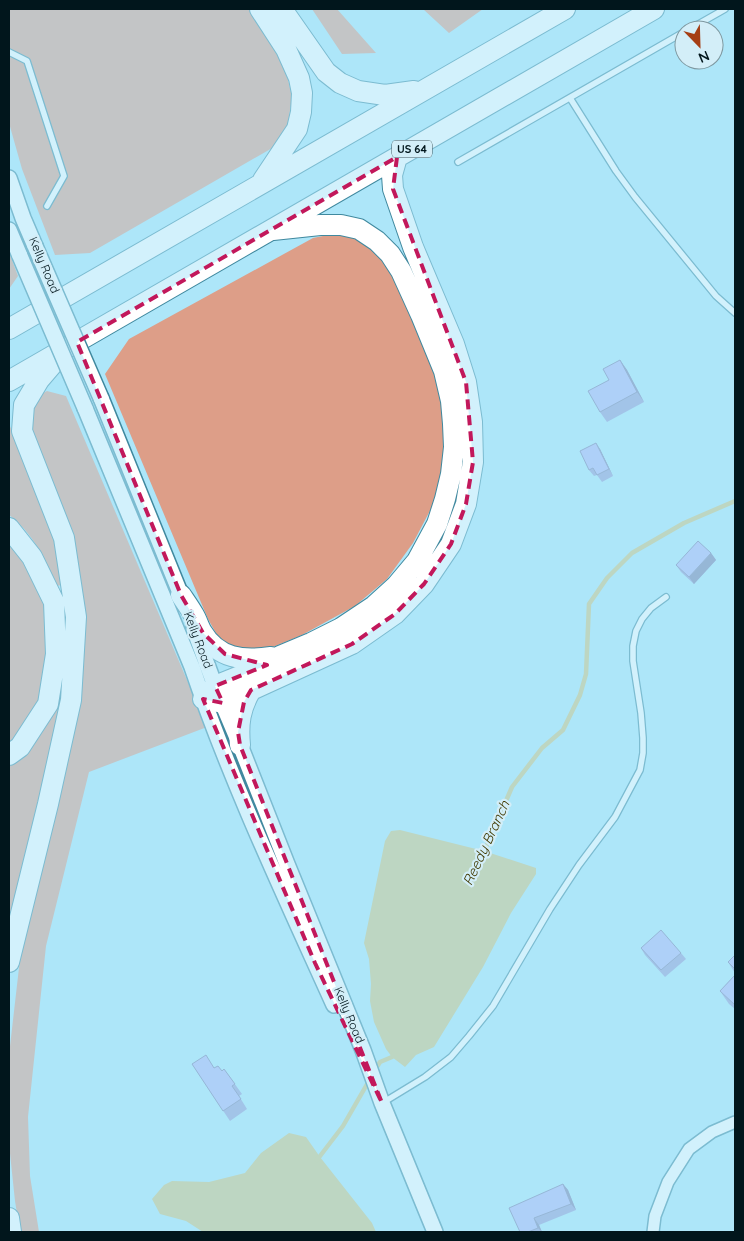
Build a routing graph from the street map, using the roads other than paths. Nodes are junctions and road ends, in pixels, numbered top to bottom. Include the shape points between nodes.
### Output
1 (260, 9) edge
2 (282, 9) edge
3 (564, 9) edge
4 (654, 9) edge
5 (725, 9) edge
6 (706, 20) edge
7 (674, 38) edge
8 (9, 52) edge
9 (424, 90) junction
10 (570, 98) junction
11 (397, 157) junction
12 (458, 162) dead end
13 (9, 178) edge
14 (260, 184) junction
15 (47, 206) dead end
16 (9, 230) edge
17 (272, 230) junction
18 (735, 313) edge
19 (9, 315) edge
20 (33, 315) junction
21 (9, 329) edge
22 (67, 348) junction
23 (9, 381) edge
24 (9, 528) edge
25 (181, 595) junction
26 (666, 597) dead end
27 (280, 656) junction
28 (251, 690) junction
29 (213, 696) junction
30 (240, 745) junction
31 (9, 755) edge
32 (9, 962) edge
33 (382, 1103) junction
34 (735, 1122) edge
35 (9, 1218) edge
36 (11, 1232) edge
37 (435, 1232) edge
38 (653, 1232) edge

1 - 14 highway via 286,49 302,92 297,129
2 - 9 highway via 326,72 340,83 358,91 385,94
3 - 9 highway
4 - 11 highway, US 64
5 - 6 lane
7 - 10 lane
8 - 15 lane via 27,62 64,176
9 - 14 highway
10 - 12 lane
10 - 18 lane via 635,198 716,296
11 - 17 highway, US 64
11 - 28 highway via 392,175 393,189 466,382 473,462 466,504 451,544 424,584 395,614 352,644
13 - 25 main road, Kelly Road, bridge
14 - 20 highway
16 - 29 main road, Kelly Road, bridge via 192,666
17 - 22 highway, US 64
17 - 27 highway via 341,225 359,229 390,254 401,271 444,371 451,401 454,446 452,474 436,524 417,560 396,586 374,606 341,628
19 - 20 highway
20 - 21 highway
22 - 23 highway, US 64
22 - 32 highway via 39,380 24,405 22,432 64,538 76,617 71,700
24 - 31 highway via 32,557 54,602 56,654 48,704 20,747
25 - 27 highway via 206,637 225,654 242,659
25 - 29 main road, Kelly Road
26 - 33 lane via 651,608 636,631 633,661 643,753 640,770 615,817 550,908 493,1006 469,1036 451,1057
27 - 29 highway
28 - 29 highway
28 - 30 highway via 240,717
29 - 30 main road, Kelly Road
29 - 33 main road, Kelly Road via 258,836 343,1025
30 - 33 main road, Kelly Road
33 - 37 main road, Kelly Road
34 - 38 street via 712,1132 689,1149 668,1182 655,1216
35 - 36 highway

